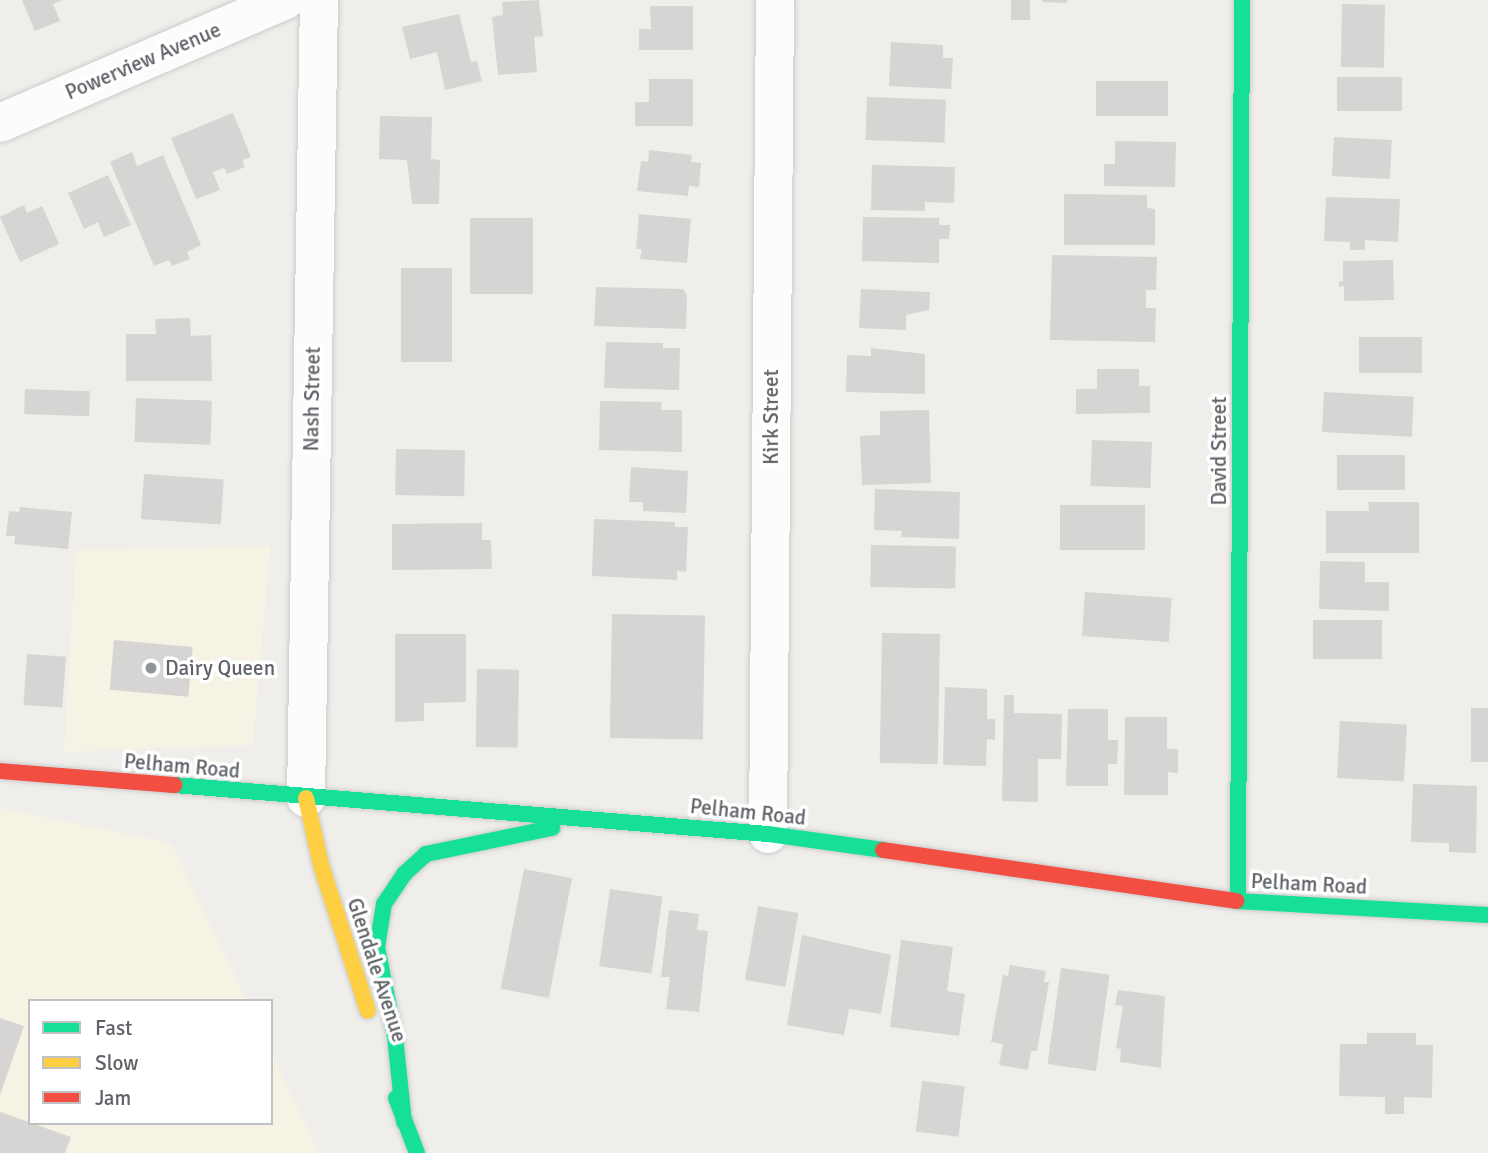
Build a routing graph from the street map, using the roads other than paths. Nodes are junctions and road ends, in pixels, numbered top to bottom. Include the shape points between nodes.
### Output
1 (286, 0) edge
2 (319, 0) edge
3 (775, 0) edge
4 (1242, 0) edge
5 (0, 123) edge
6 (0, 771) edge
7 (306, 798) junction
8 (598, 819) junction
9 (768, 834) junction
10 (1238, 901) junction
11 (1488, 915) edge
12 (404, 1122) junction
13 (417, 1153) edge

1 - 5 street, Powerview Avenue
2 - 7 street, Nash Street
3 - 9 street, Kirk Street
4 - 10 main road, David Street
6 - 7 main road, Pelham Road
7 - 8 main road, Pelham Road
7 - 12 main road, Glendale Avenue via 321,865
8 - 9 main road, Pelham Road
8 - 12 main road via 426,853 404,874 384,904 377,947 395,1037
9 - 10 main road, Pelham Road
10 - 11 main road, Pelham Road
12 - 13 main road, Glendale Avenue

